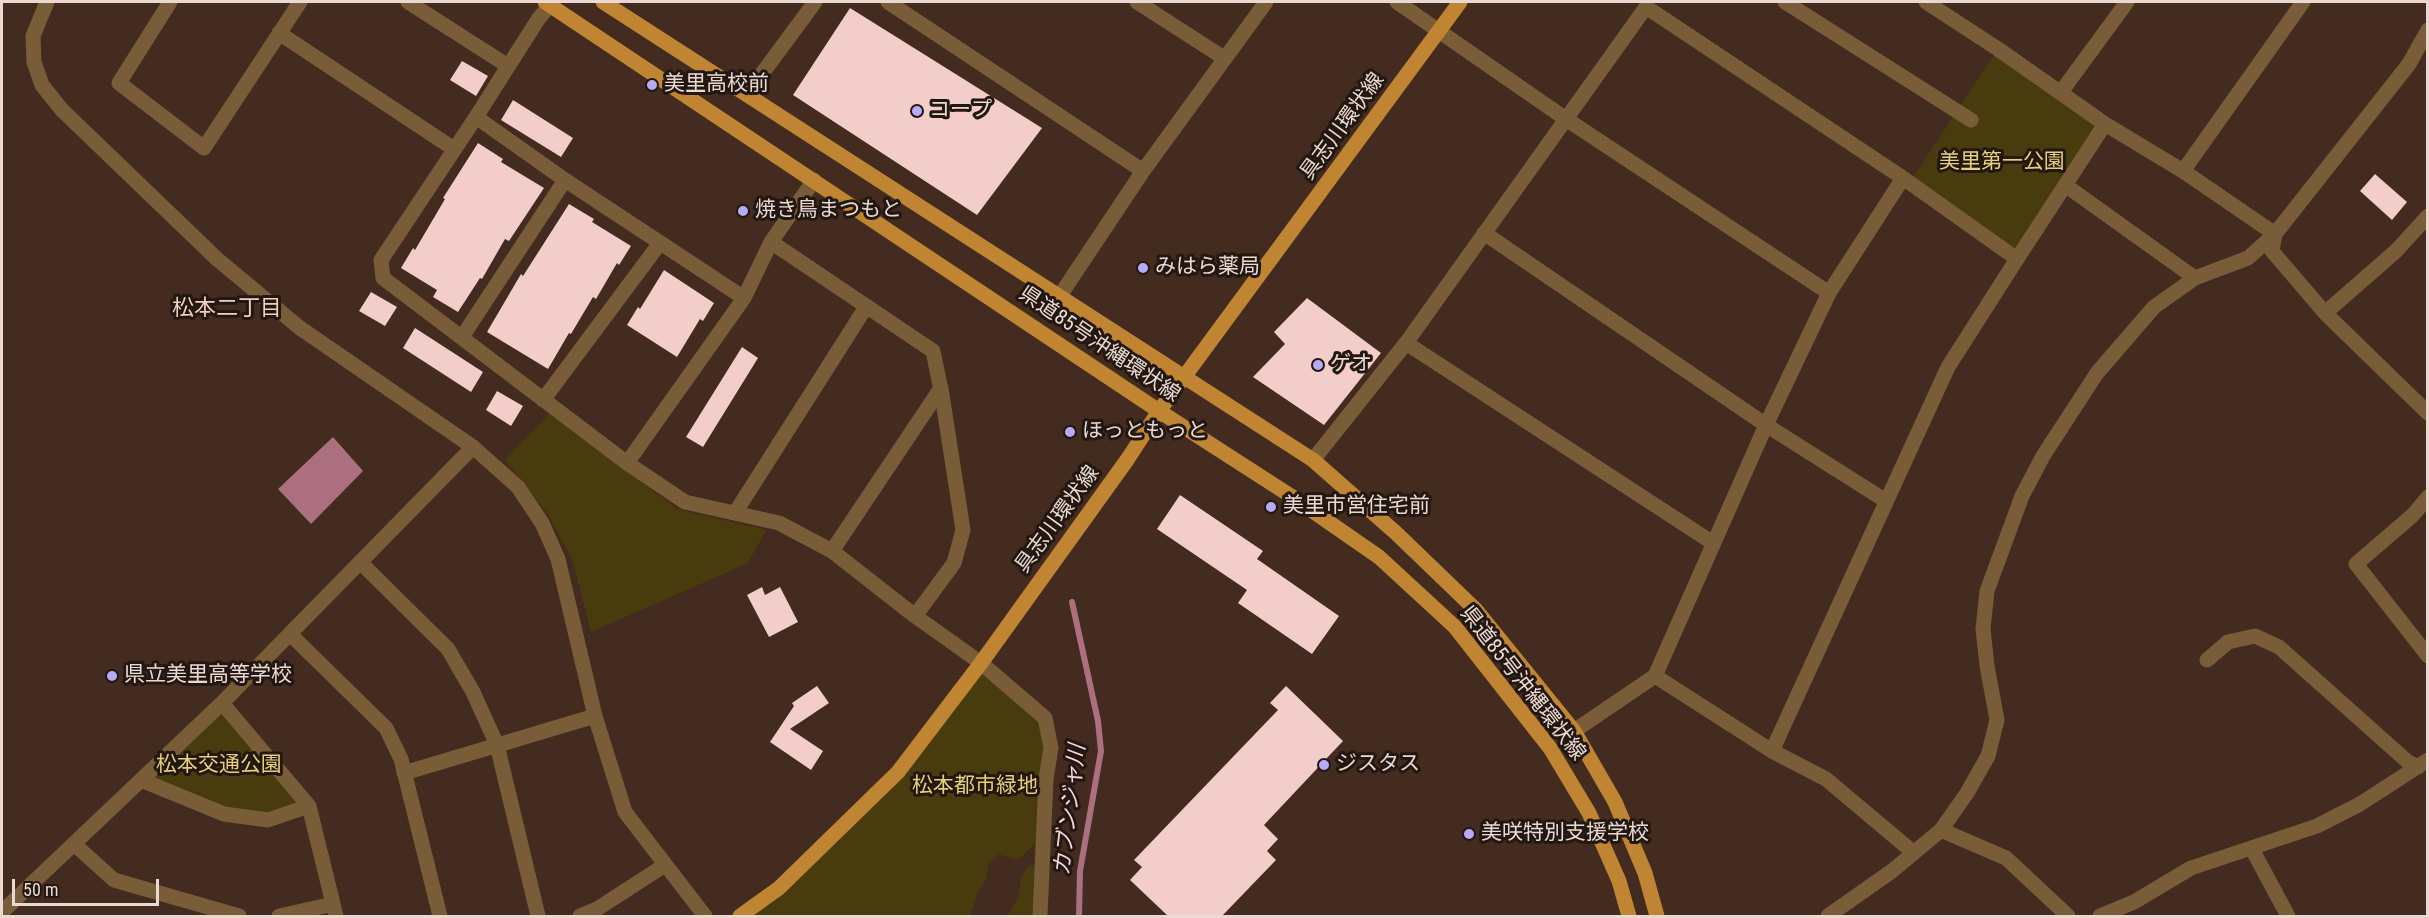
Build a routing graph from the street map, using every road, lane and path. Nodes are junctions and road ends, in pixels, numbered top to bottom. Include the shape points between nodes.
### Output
1 (46, 2) edge
2 (170, 2) edge
3 (300, 2) edge
4 (408, 2) edge
5 (603, 2) edge
6 (815, 2) edge
7 (888, 2) edge
8 (1137, 2) edge
9 (1266, 2) edge
10 (1397, 2) edge
11 (1460, 2) edge
12 (1785, 2) edge
13 (1926, 2) edge
14 (2127, 2) edge
15 (2303, 2) edge
16 (548, 3) edge
17 (1648, 4) edge
18 (1439, 30) junction
19 (2427, 30) edge
20 (279, 33) junction
21 (1224, 58) junction
22 (508, 66) junction
23 (2061, 92) junction
24 (747, 94) junction
25 (476, 117) junction
26 (1566, 119) junction
27 (1971, 120) dead end
28 (2105, 124) junction
29 (454, 149) junction
30 (1143, 171) junction
31 (2182, 171) junction
32 (1904, 177) junction
33 (565, 180) junction
34 (814, 180) junction
35 (2065, 185) junction
36 (2427, 216) edge
37 (1484, 233) junction
38 (2275, 234) junction
39 (771, 242) junction
40 (660, 243) junction
41 (2017, 259) junction
42 (2195, 278) junction
43 (1829, 293) junction
44 (1059, 297) junction
45 (744, 298) junction
46 (866, 307) junction
47 (2325, 313) junction
48 (462, 337) junction
49 (1406, 343) junction
50 (1185, 377) junction
51 (941, 388) junction
52 (543, 400) junction
53 (1159, 411) junction
54 (2427, 413) edge
55 (1766, 424) junction
56 (473, 447) junction
57 (1313, 460) junction
58 (627, 463) junction
59 (2427, 497) edge
60 (1886, 501) junction
61 (735, 513) junction
62 (1713, 543) junction
63 (832, 551) junction
64 (360, 562) junction
65 (915, 616) junction
66 (290, 634) junction
67 (2427, 656) edge
68 (2207, 660) dead end
69 (981, 663) junction
70 (1655, 676) junction
71 (222, 703) junction
72 (595, 716) junction
73 (1574, 731) junction
74 (497, 746) junction
75 (1772, 751) junction
76 (2422, 763) edge
77 (404, 773) junction
78 (141, 780) junction
79 (309, 806) junction
80 (1941, 830) junction
81 (74, 844) junction
82 (2252, 849) junction
83 (1914, 853) junction
84 (665, 865) junction
85 (335, 910) edge
86 (2132, 911) edge
87 (4, 913) edge
88 (239, 916) edge
89 (279, 916) edge
90 (440, 916) edge
91 (538, 916) edge
92 (580, 916) edge
93 (705, 916) edge
94 (740, 916) edge
95 (1040, 916) edge
96 (1629, 916) edge
97 (1657, 916) edge
98 (1828, 916) edge
99 (2068, 916) edge
100 (2100, 916) edge
101 (2288, 916) edge

1 - 56 street via 33,36 34,62 42,85 62,110 217,259 300,328
2 - 20 street via 119,83 204,148
3 - 20 street
4 - 22 street
5 - 24 main road, 県道85号沖縄環状線
6 - 24 street
7 - 30 street
8 - 21 street
9 - 21 street
10 - 18 street
11 - 18 main road, 具志川環状線
12 - 27 street
13 - 23 street
14 - 23 street
15 - 31 street
16 - 22 street
16 - 34 main road, 県道85号沖縄環状線
17 - 26 street
17 - 32 street
18 - 26 street
18 - 50 main road, 具志川環状線
19 - 38 street via 2409,64
20 - 29 street
21 - 30 street
22 - 25 street
23 - 28 street
24 - 44 main road, 県道85号沖縄環状線
25 - 29 street
25 - 33 street
26 - 37 street
26 - 43 street
28 - 31 street
28 - 35 street
29 - 48 street via 381,260 383,279
30 - 44 street
31 - 38 street
32 - 41 street
32 - 43 street
33 - 40 street
33 - 48 street
34 - 39 street
34 - 53 main road, 県道85号沖縄環状線
35 - 41 street
35 - 42 street
36 - 47 street via 2396,251
37 - 49 street
37 - 55 street
38 - 42 street via 2248,258
38 - 47 street via 2272,251
39 - 45 street
39 - 46 street
40 - 45 street
40 - 52 street
41 - 60 street via 1948,367
42 - 80 street via 2154,307 2097,373 2022,496 1988,591 1983,628 1997,720 1991,747 1968,793
43 - 55 street
44 - 50 main road, 県道85号沖縄環状線
45 - 58 street
46 - 51 street via 933,351
46 - 61 street
47 - 54 street
48 - 52 street
49 - 57 street
49 - 62 street
50 - 53 main road, 具志川環状線
50 - 57 main road, 県道85号沖縄環状線
51 - 63 street
51 - 65 street via 963,530 954,563
52 - 58 street
53 - 69 main road, 具志川環状線
53 - 96 main road, 県道85号沖縄環状線 via 1378,557 1455,627 1550,748 1588,813 1619,881
55 - 60 street
55 - 62 street
56 - 64 street
56 - 72 street via 518,487 542,523 558,559
57 - 73 main road, 県道85号沖縄環状線 via 1476,610
58 - 61 street via 685,502
59 - 67 street via 2413,516 2356,564
60 - 75 street
61 - 63 street via 779,523
62 - 70 street
63 - 65 street
64 - 66 street
64 - 74 street via 448,649
65 - 69 street
66 - 71 street
66 - 77 street via 386,728
68 - 76 street via 2228,642 2255,636 2279,647 2408,762
69 - 94 main road, 具志川環状線 via 898,772 779,888
69 - 95 street via 1045,718 1051,748
70 - 73 street
70 - 75 street
71 - 78 street
71 - 79 street
72 - 74 street
72 - 84 street via 625,812
73 - 97 main road, 県道85号沖縄環状線 via 1615,802 1645,873
74 - 77 street
74 - 91 street
75 - 83 street via 1827,779
76 - 82 street via 2360,804 2317,826
77 - 90 street
78 - 79 street via 224,814 268,819
78 - 81 street
79 - 85 street
80 - 83 street
80 - 99 street via 2006,858
81 - 87 street
81 - 88 street via 114,880
82 - 86 street via 2191,868
82 - 101 street
83 - 98 street
84 - 92 street
84 - 93 street
85 - 89 street
86 - 100 street

